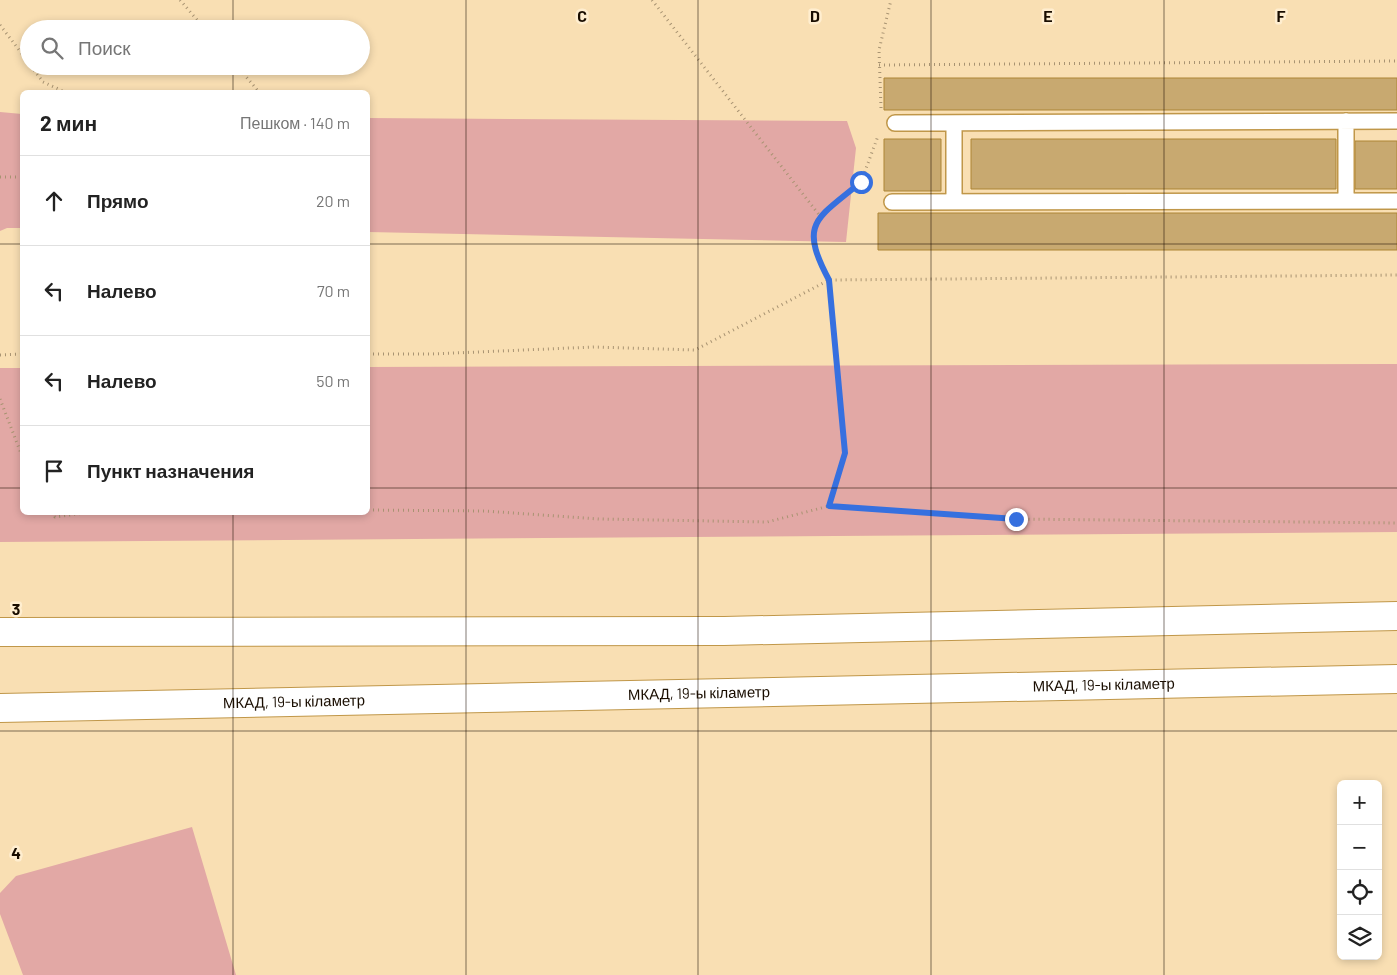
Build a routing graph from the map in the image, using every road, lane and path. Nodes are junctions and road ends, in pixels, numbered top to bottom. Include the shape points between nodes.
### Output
1 (180, 0) edge
2 (652, 0) edge
3 (891, 0) edge
4 (197, 20) edge
5 (0, 24) edge
6 (20, 51) edge
7 (1397, 61) edge
8 (880, 65) junction
9 (38, 75) edge
10 (245, 75) edge
11 (61, 90) edge
12 (257, 90) edge
13 (881, 110) dead end
14 (1346, 121) junction
15 (1397, 121) edge
16 (954, 123) junction
17 (888, 126) joint
18 (0, 177) edge
19 (20, 177) edge
20 (1346, 201) junction
21 (1397, 201) edge
22 (892, 202) dead end
23 (954, 202) junction
24 (820, 216) junction
25 (1397, 275) edge
26 (829, 280) junction
27 (20, 354) edge
28 (370, 354) edge
29 (0, 355) edge
30 (0, 400) edge
31 (20, 451) edge
32 (829, 506) junction
33 (370, 510) edge
34 (54, 515) edge
35 (69, 515) edge
36 (1397, 523) edge
37 (1397, 616) edge
38 (0, 632) edge
39 (1397, 679) edge
40 (0, 708) edge

1 - 4 path
2 - 24 path
3 - 8 path via 879,50
5 - 6 path
7 - 8 path
8 - 13 path
9 - 11 path via 43,82
10 - 12 path
14 - 15 lane
14 - 16 lane
14 - 20 lane
16 - 17 lane
16 - 23 lane
17 - 24 path via 861,182
18 - 19 path
20 - 21 lane
20 - 23 lane
22 - 23 lane
24 - 26 path via 813,229 817,256
25 - 26 path
26 - 28 path via 695,350 594,347
26 - 32 path via 845,453
27 - 29 path
30 - 31 path
32 - 33 path via 767,522
32 - 36 path via 1016,519
34 - 35 path
37 - 38 highway via 724,631
39 - 40 highway, МКАД, 19-ы кіламетр

